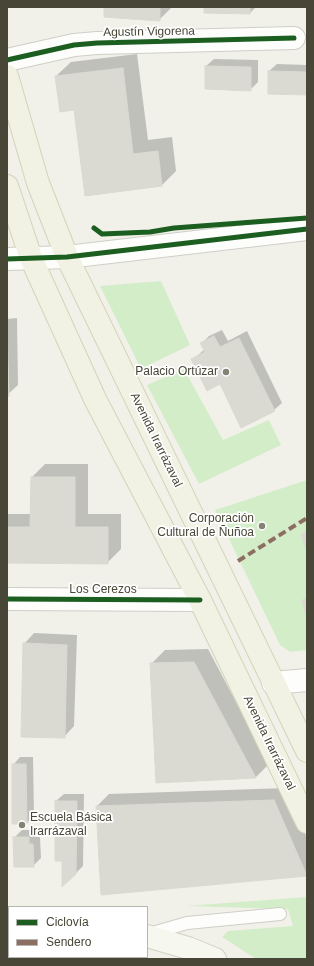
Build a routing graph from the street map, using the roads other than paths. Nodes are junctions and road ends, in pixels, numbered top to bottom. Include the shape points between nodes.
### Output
1 (294, 38) dead end
2 (7, 60) edge
3 (7, 76) edge
4 (7, 186) edge
5 (307, 229) edge
6 (67, 256) junction
7 (31, 258) junction
8 (7, 259) edge
9 (7, 599) edge
10 (200, 600) junction
11 (307, 680) edge
12 (273, 683) junction
13 (307, 751) edge
14 (307, 822) edge
15 (280, 914) dead end
16 (148, 935) edge
17 (148, 935) edge
18 (215, 959) edge

1 - 2 street, Agustín Vigorena via 97,43
3 - 6 main road, Avenida Irarrázaval via 38,183
4 - 7 main road, Avenida Irarrázaval
5 - 6 street
6 - 7 street
6 - 12 main road, Avenida Irarrázaval
7 - 8 street
7 - 10 main road, Avenida Irarrázaval via 95,399
9 - 10 street, Los Cerezos
10 - 14 main road, Avenida Irarrázaval
11 - 12 street
12 - 13 main road, Avenida Irarrázaval
15 - 16 lane via 187,923
17 - 18 main road

